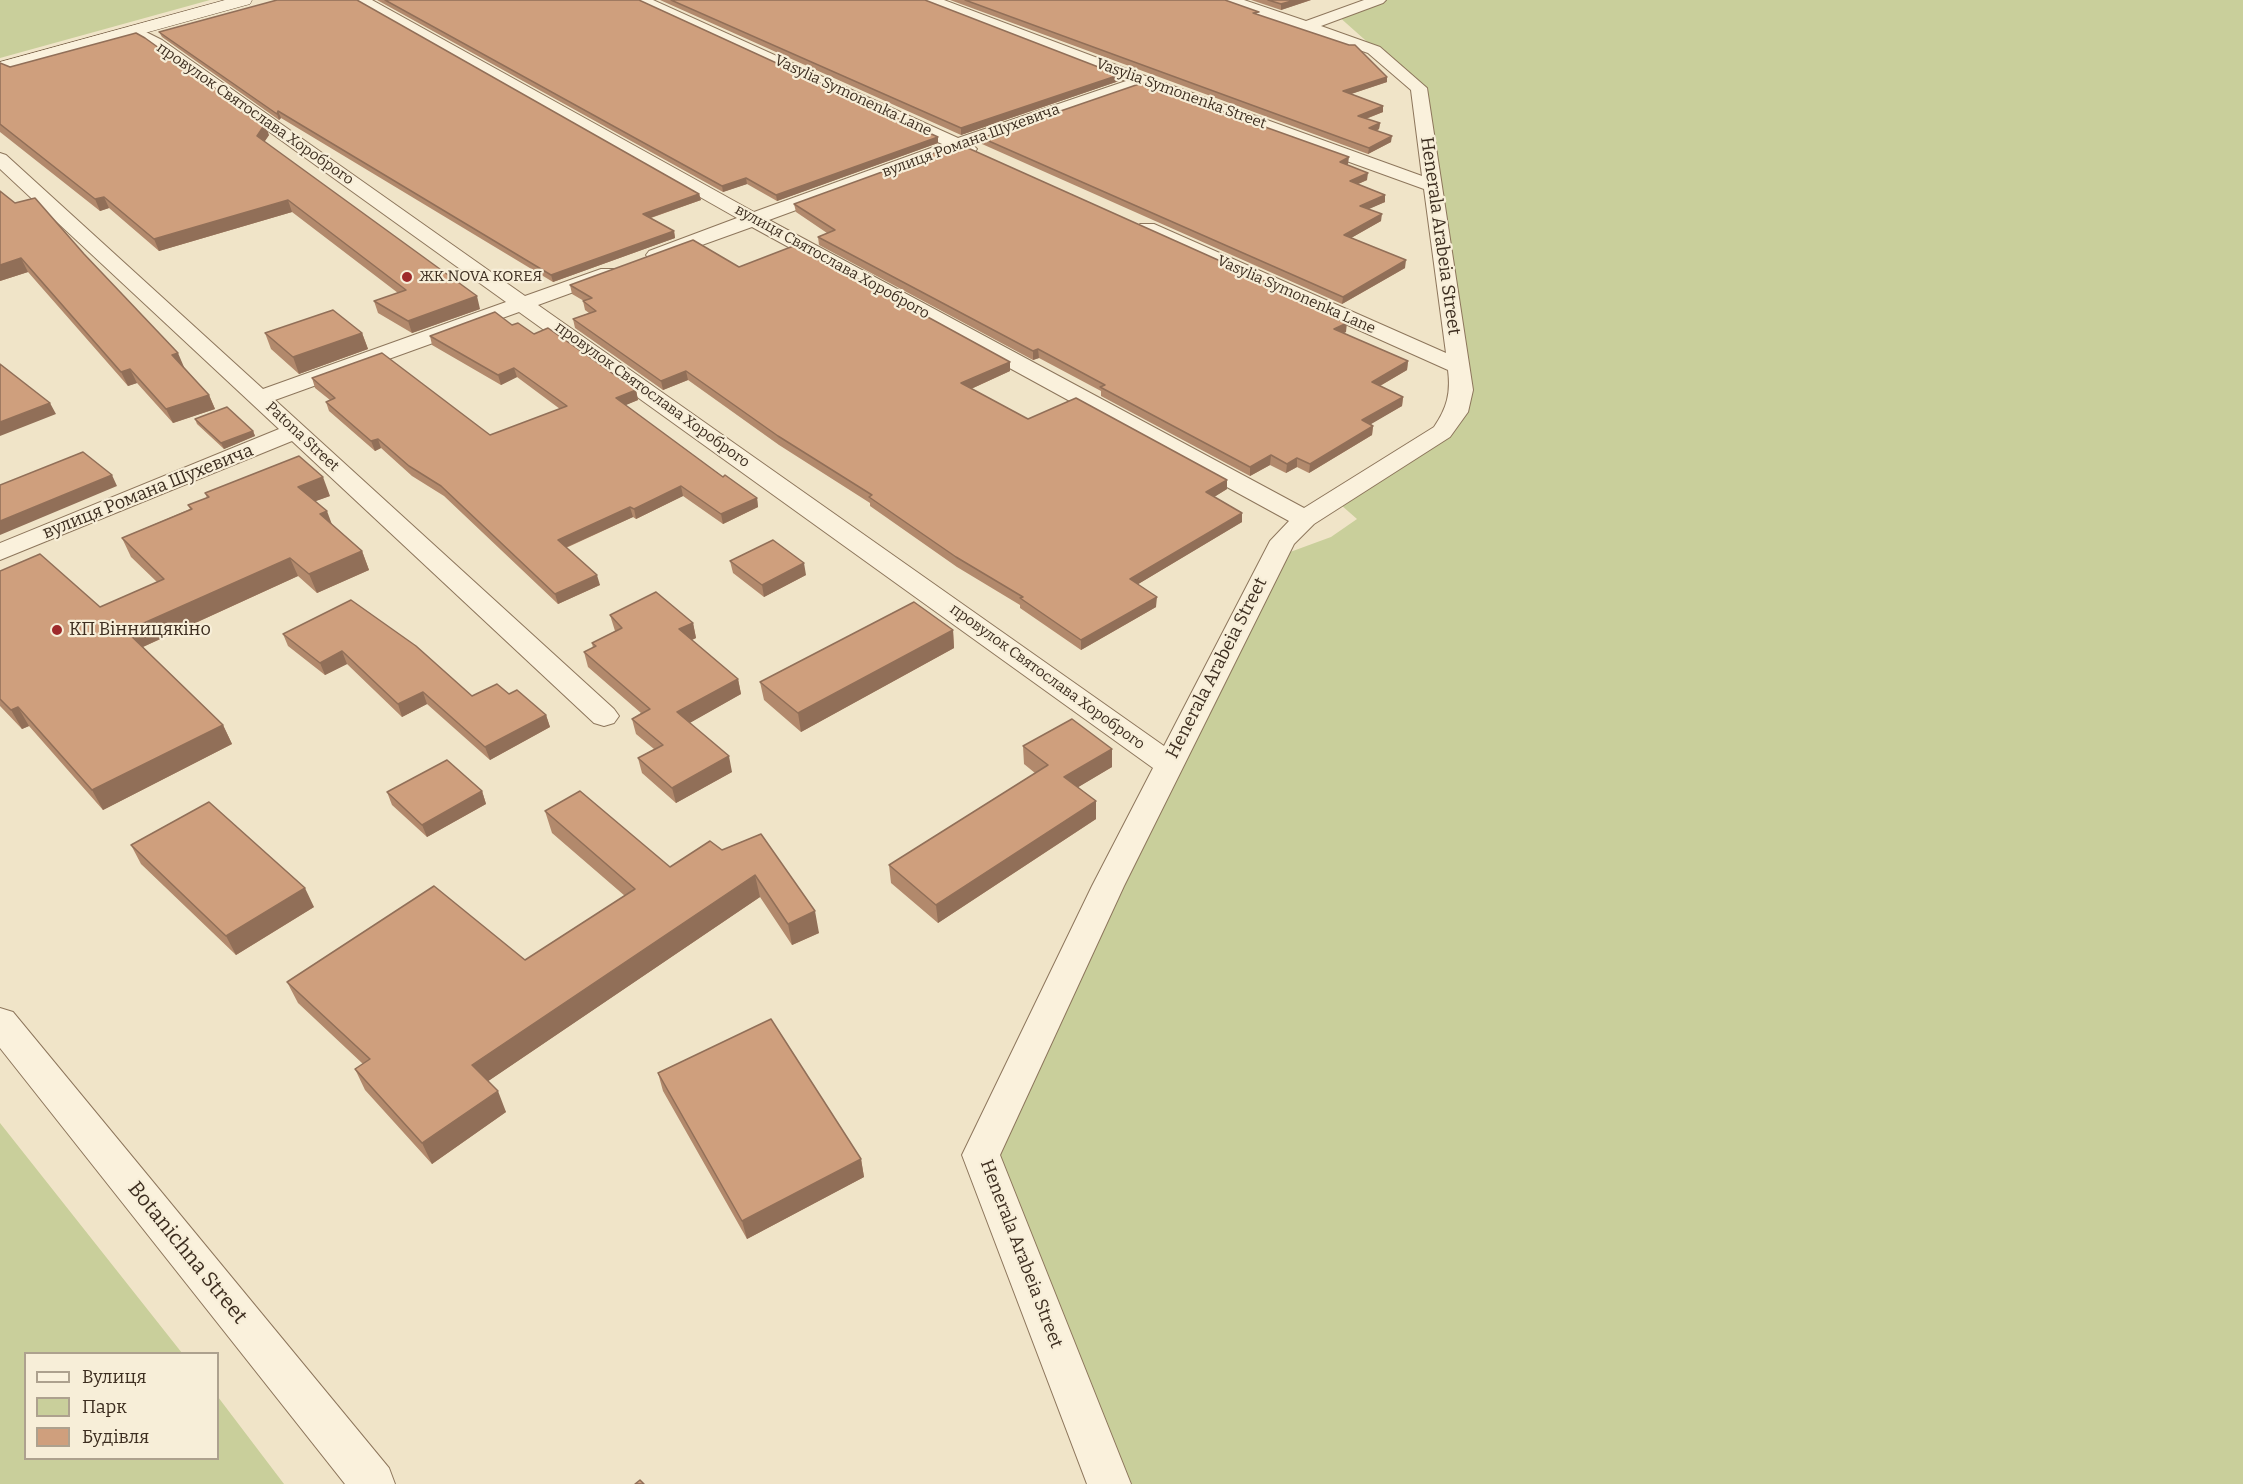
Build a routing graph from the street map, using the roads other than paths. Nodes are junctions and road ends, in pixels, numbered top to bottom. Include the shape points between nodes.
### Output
1 (244, 0) edge
2 (361, 0) edge
3 (641, 0) edge
4 (930, 0) edge
5 (1228, 0) edge
6 (1378, 0) edge
7 (1307, 26) junction
8 (132, 32) junction
9 (0, 68) edge
10 (1142, 81) junction
11 (958, 144) junction
12 (980, 154) edge
13 (0, 159) edge
14 (1432, 186) junction
15 (754, 220) junction
16 (1132, 222) edge
17 (523, 303) junction
18 (1459, 367) junction
19 (260, 398) junction
20 (295, 431) junction
21 (1305, 519) junction
22 (0, 552) edge
23 (604, 716) dead end
24 (1168, 764) junction
25 (0, 1022) edge
26 (373, 1484) edge
27 (1110, 1484) edge

1 - 8 street
2 - 15 street, вулиця Святослава Хороброго
3 - 11 street, Vasylia Symonenka Lane
4 - 10 street, Vasylia Symonenka Street
5 - 7 street, Henerala Arabeia Street
6 - 7 street
7 - 14 street, Henerala Arabeia Street via 1374,50 1419,88
8 - 9 street
8 - 17 street, провулок Святослава Хороброго via 156,43
10 - 11 street, вулиця Романа Шухевича
10 - 14 street, Vasylia Symonenka Street
11 - 12 street, Vasylia Symonenka Lane
11 - 15 street, вулиця Романа Шухевича
13 - 19 street, Patona Street
14 - 18 street, Henerala Arabeia Street
15 - 17 street, вулиця Романа Шухевича
15 - 21 street, вулиця Святослава Хороброго
16 - 18 street, Vasylia Symonenka Lane
17 - 19 street, вулиця Романа Шухевича
17 - 24 street, провулок Святослава Хороброго
18 - 21 street, Henerala Arabeia Street via 1462,390 1456,412 1442,432
19 - 20 street, Patona Street
20 - 22 street, вулиця Романа Шухевича
20 - 23 street, Patona Street
21 - 24 street, Henerala Arabeia Street via 1283,541
24 - 27 street, Henerala Arabeia Street via 981,1155
25 - 26 street, Botanichna Street

